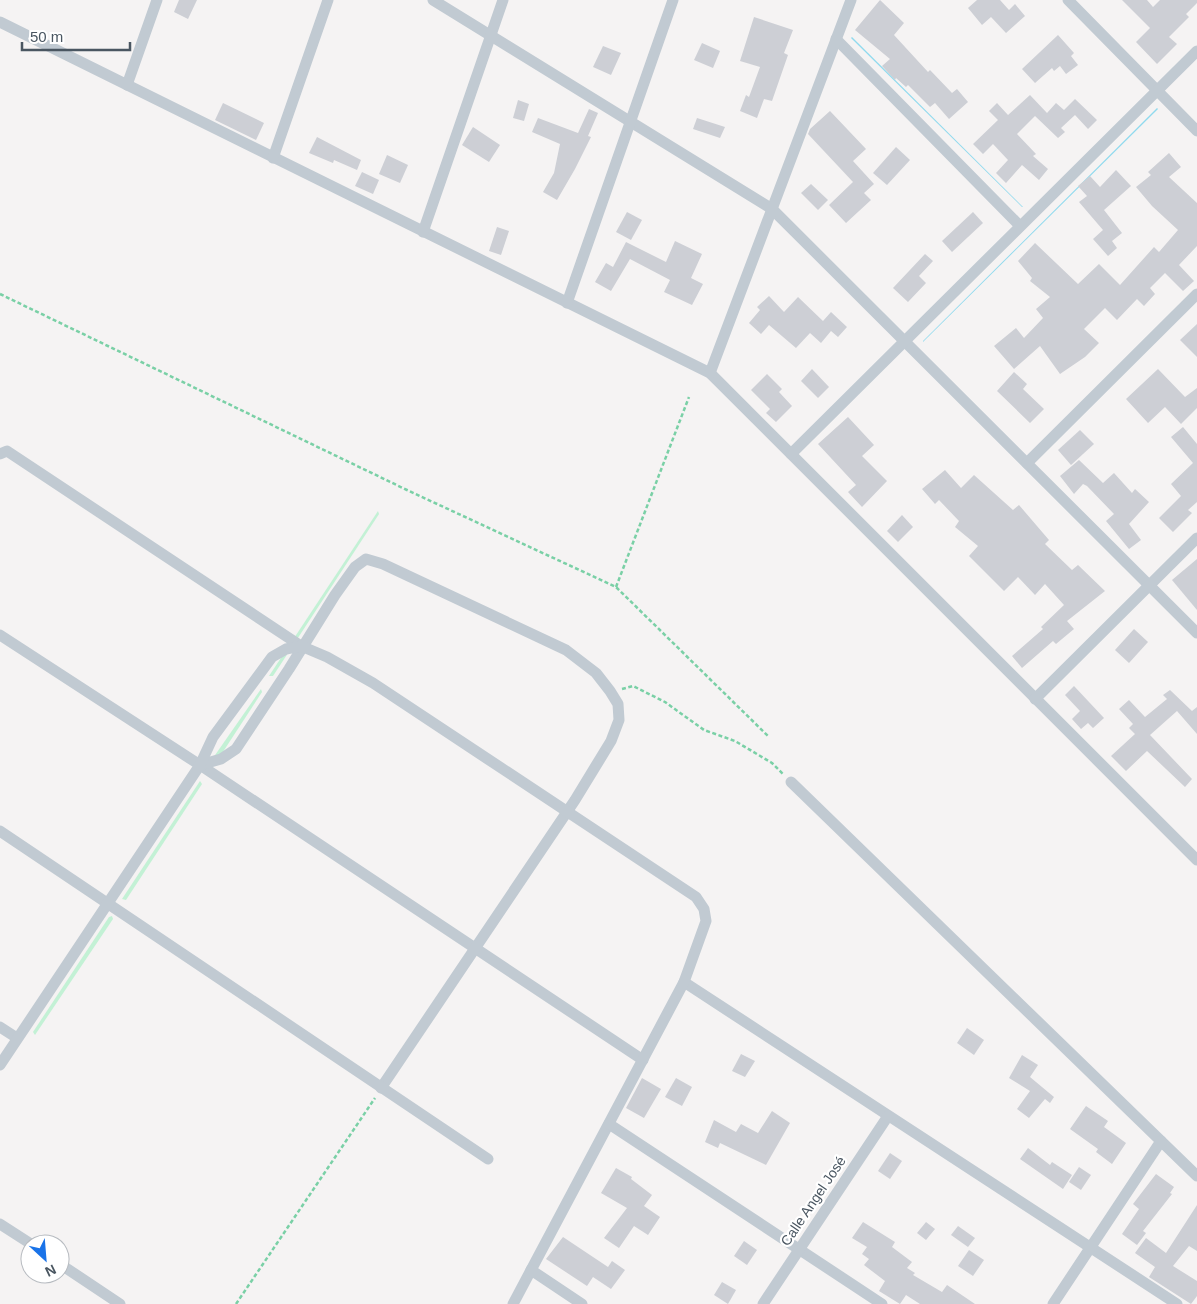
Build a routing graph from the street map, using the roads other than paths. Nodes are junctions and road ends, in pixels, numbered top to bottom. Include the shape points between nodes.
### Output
1 (157, 0) edge
2 (328, 0) edge
3 (433, 0) edge
4 (503, 0) edge
5 (673, 0) edge
6 (851, 0) edge
7 (1068, 0) edge
8 (0, 22) edge
9 (491, 35) junction
10 (836, 39) junction
11 (1197, 51) edge
12 (127, 85) junction
13 (1157, 90) junction
14 (631, 120) junction
15 (1197, 131) edge
16 (273, 158) junction
17 (772, 208) junction
18 (1020, 226) junction
19 (424, 232) junction
20 (1197, 294) edge
21 (567, 303) junction
22 (904, 341) junction
23 (710, 374) junction
24 (0, 454) edge
25 (791, 454) junction
26 (1027, 463) junction
27 (1197, 538) edge
28 (1150, 585) junction
29 (1197, 633) edge
30 (0, 635) edge
31 (301, 646) junction
32 (1036, 699) junction
33 (200, 765) junction
34 (791, 782) road end
35 (566, 813) junction
36 (0, 831) edge
37 (1197, 860) edge
38 (109, 903) junction
39 (474, 948) junction
40 (684, 982) junction
41 (0, 1027) edge
42 (17, 1038) junction
43 (643, 1060) junction
44 (0, 1065) edge
45 (381, 1088) junction
46 (888, 1116) junction
47 (609, 1124) junction
48 (1161, 1141) junction
49 (488, 1159) dead end
50 (1197, 1176) edge
51 (0, 1224) edge
52 (20, 1237) edge
53 (1091, 1247) junction
54 (799, 1250) junction
55 (531, 1270) junction
56 (70, 1271) edge
57 (120, 1304) edge
58 (513, 1304) edge
59 (582, 1304) edge
60 (763, 1304) edge
61 (882, 1304) edge
62 (1053, 1304) edge
63 (1177, 1304) edge

1 - 12 street
2 - 16 street
3 - 9 street
4 - 9 street
5 - 14 street
6 - 10 street
7 - 13 street
8 - 12 street
9 - 14 street
9 - 19 street
10 - 17 street
10 - 18 street
11 - 13 street
12 - 16 street
13 - 15 street
13 - 18 street
14 - 17 street
14 - 21 street
16 - 19 street
17 - 22 street
17 - 23 street
18 - 22 street
19 - 21 street
20 - 26 street
21 - 23 street
22 - 25 street
22 - 26 street
23 - 25 street
24 - 31 street via 6,451
25 - 32 street
26 - 28 street
27 - 28 street
28 - 29 street
28 - 32 street
30 - 33 street
31 - 33 street via 286,649 272,657 213,737
31 - 33 street via 236,749 221,759
31 - 35 street via 373,683
31 - 35 street via 355,567 366,559 566,650 596,674 610,691 618,704 619,720 610,741
32 - 37 street
33 - 38 street
33 - 39 street
34 - 48 street
35 - 39 street
35 - 40 street via 696,897 704,908 706,920
36 - 38 street
38 - 42 street
38 - 45 street
39 - 43 street
39 - 45 street
40 - 43 street
40 - 46 street
41 - 42 street
42 - 44 street
43 - 47 street
45 - 49 street
46 - 53 street
46 - 54 street, Calle Angel José
47 - 54 street
47 - 55 street
48 - 50 street
48 - 53 street
51 - 52 street
53 - 62 street
53 - 63 street
54 - 60 street, Calle Angel José
54 - 61 street
55 - 58 street
55 - 59 street
56 - 57 street

